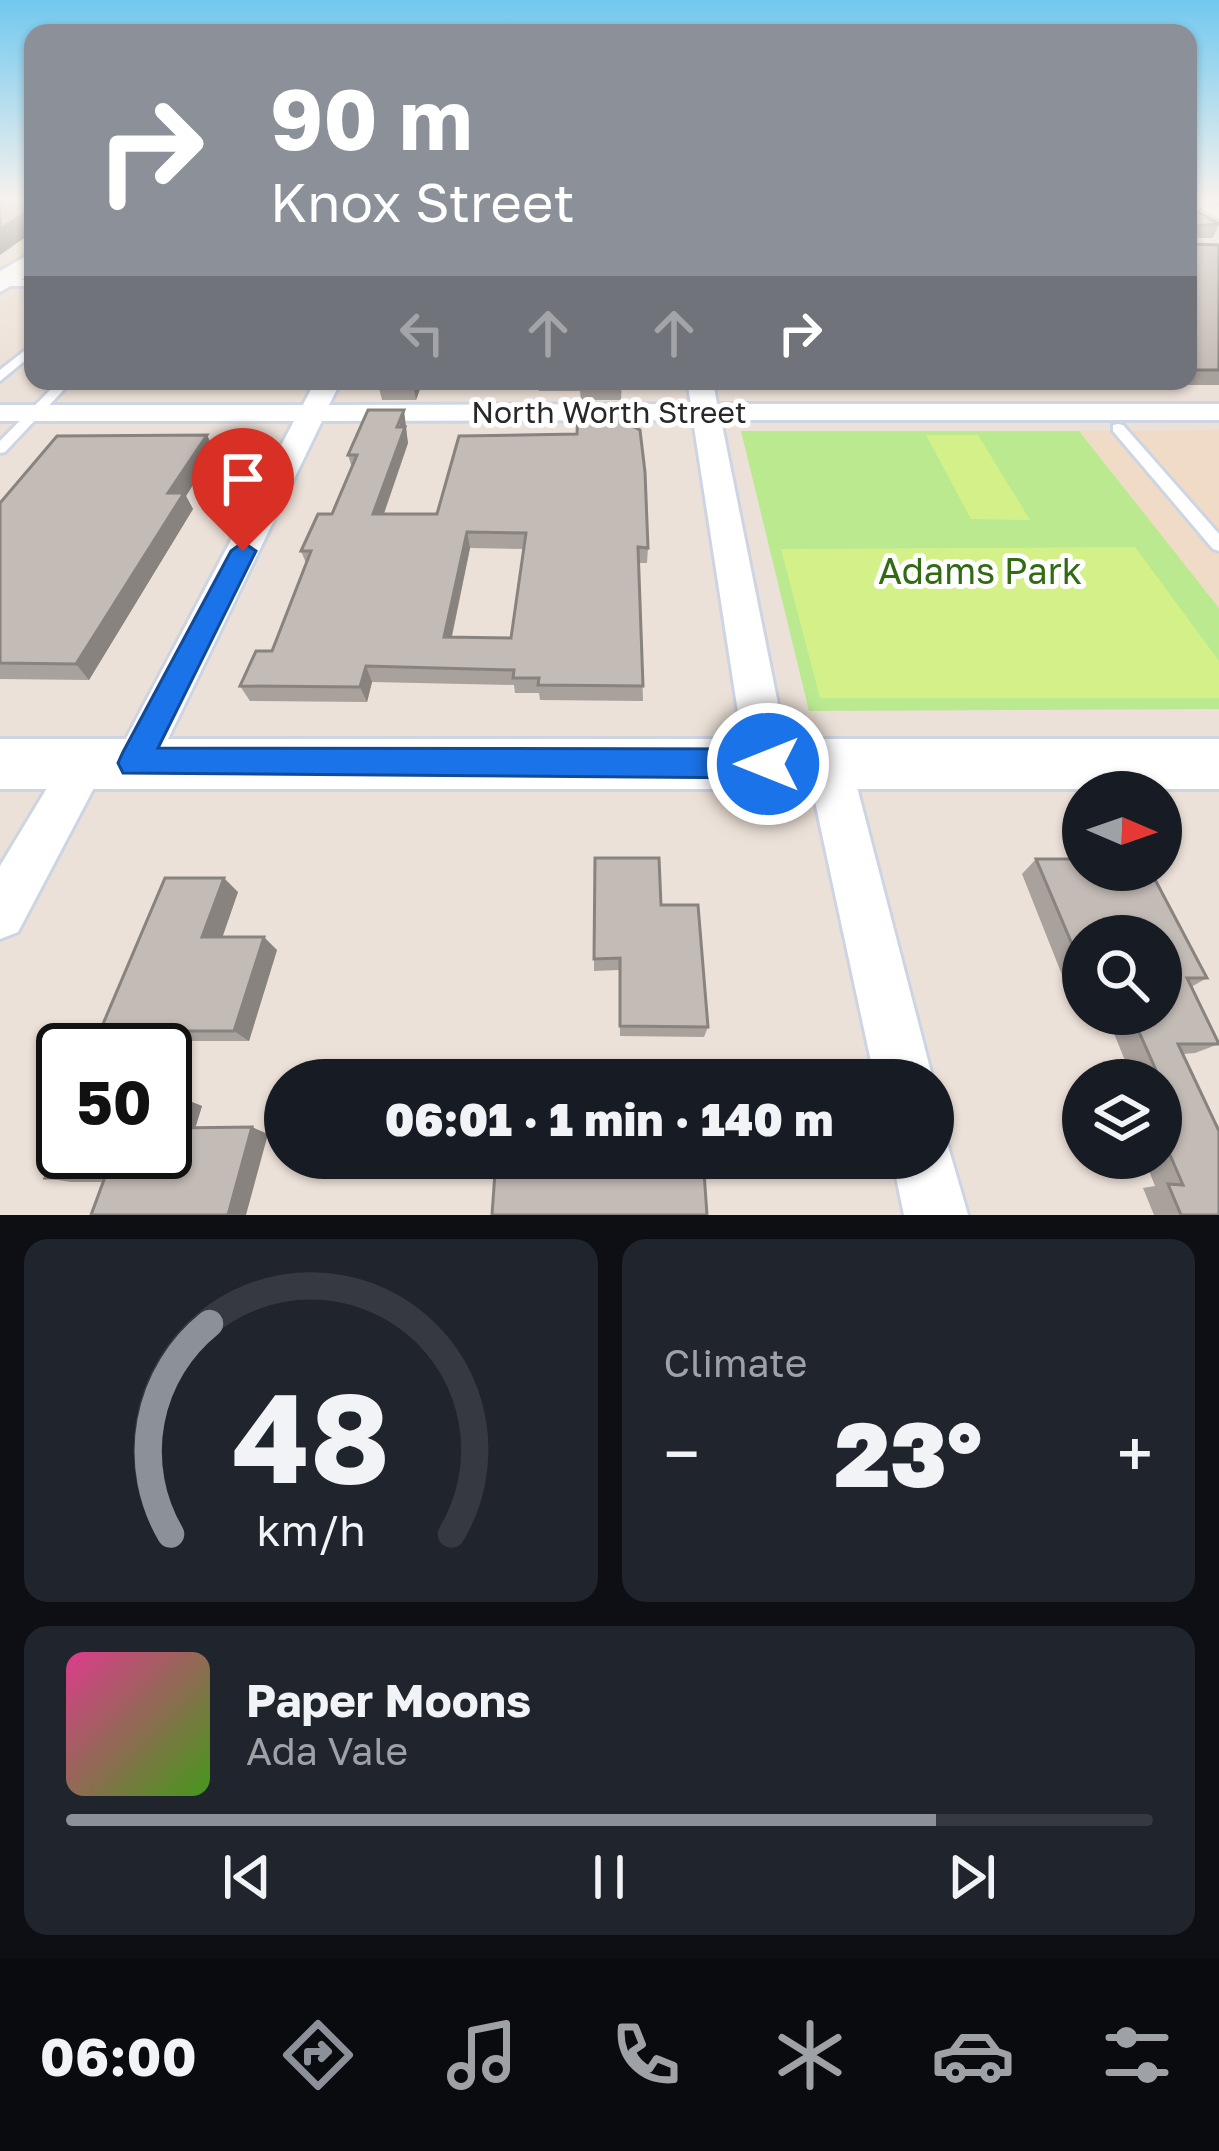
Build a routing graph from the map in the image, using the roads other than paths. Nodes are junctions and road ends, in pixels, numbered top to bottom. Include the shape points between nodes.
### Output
1 (24, 356) edge
2 (0, 377) edge
3 (57, 390) edge
4 (1102, 390) edge
5 (320, 397) edge
6 (703, 397) edge
7 (0, 412) edge
8 (35, 412) junction
9 (1219, 412) edge
10 (1121, 420) junction
11 (0, 449) edge
12 (1219, 544) edge
13 (110, 763) junction
14 (0, 764) edge
15 (768, 764) junction
16 (829, 764) junction
17 (1219, 764) edge
18 (0, 914) edge
19 (899, 1059) edge
20 (927, 1179) edge
21 (936, 1215) edge

1 - 2 lane
3 - 8 lane
4 - 10 street
5 - 6 street, North Worth Street
5 - 8 street, North Worth Street
5 - 13 street
6 - 10 street, North Worth Street
6 - 15 street
7 - 8 street, North Worth Street
8 - 11 lane
9 - 10 street, North Worth Street
10 - 12 lane
13 - 14 main road
13 - 15 main road
13 - 18 street
15 - 16 main road
16 - 17 main road
16 - 19 street
20 - 21 street

